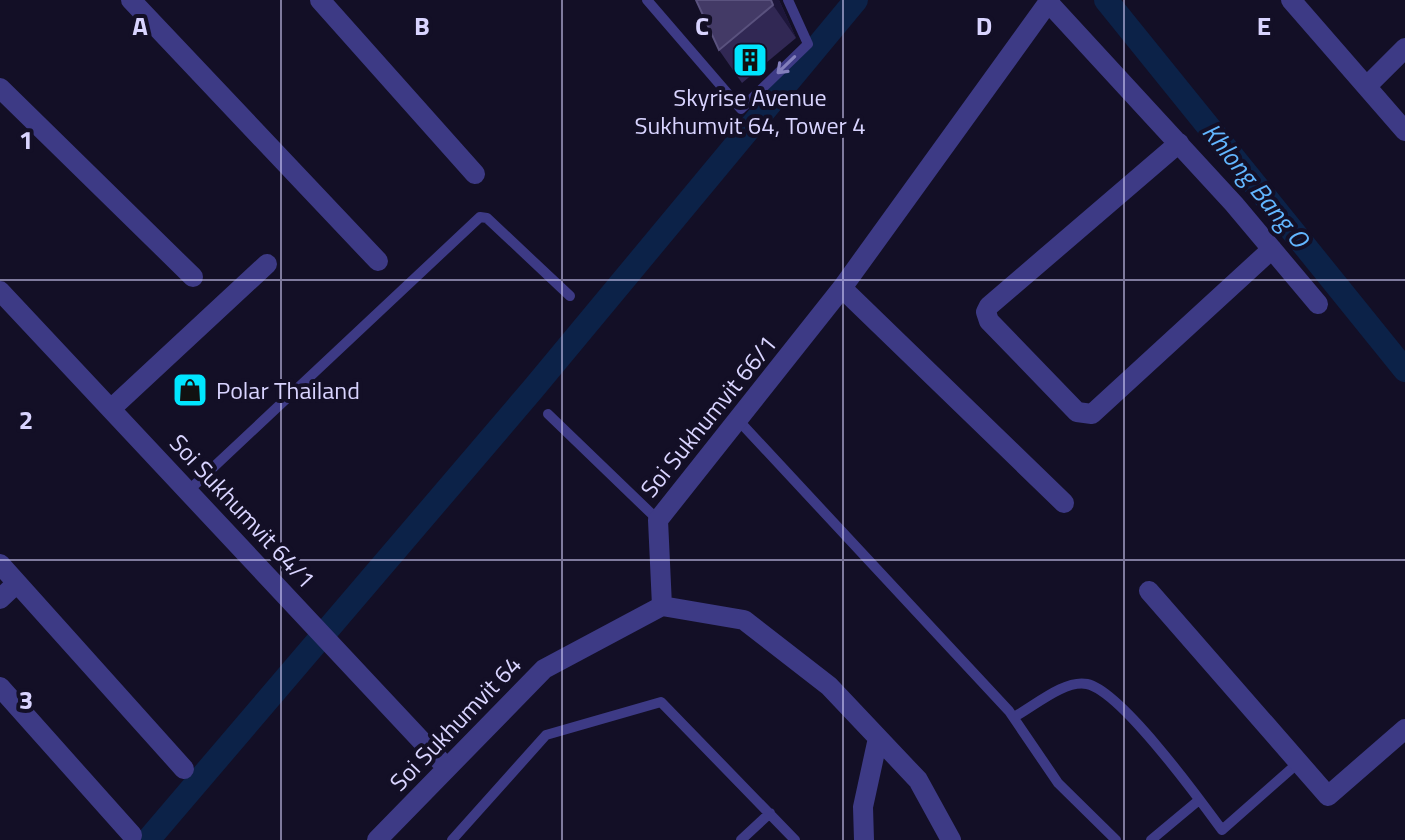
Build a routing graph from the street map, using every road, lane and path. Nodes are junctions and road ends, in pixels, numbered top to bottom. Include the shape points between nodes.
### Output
1 (131, 0) edge
2 (320, 0) edge
3 (788, 0) edge
4 (1291, 0) edge
5 (1049, 1) edge
6 (652, 2) edge
7 (1405, 48) edge
8 (1368, 85) junction
9 (0, 88) edge
10 (1405, 131) edge
11 (1179, 143) junction
12 (475, 174) dead end
13 (1272, 249) junction
14 (378, 261) dead end
15 (267, 264) dead end
16 (193, 277) dead end
17 (842, 288) junction
18 (0, 291) edge
19 (570, 296) dead end
20 (1318, 304) dead end
21 (113, 407) junction
22 (548, 414) dead end
23 (739, 421) junction
24 (187, 492) junction
25 (1064, 503) dead end
26 (658, 520) junction
27 (0, 564) edge
28 (17, 583) junction
29 (1149, 591) dead end
30 (0, 599) edge
31 (662, 606) junction
32 (0, 687) edge
33 (1014, 717) junction
34 (1405, 729) edge
35 (878, 738) junction
36 (1298, 763) junction
37 (447, 768) junction
38 (184, 769) dead end
39 (1199, 800) junction
40 (770, 813) junction
41 (132, 835) dead end
42 (377, 840) edge
43 (452, 840) edge
44 (741, 840) edge
45 (795, 840) edge
46 (864, 840) edge
47 (951, 840) edge
48 (1116, 840) edge
49 (1151, 840) edge

1 - 14 street
2 - 12 street
3 -> 6 lane via 808,44 741,109
4 - 8 street
5 - 11 street
5 - 17 street, Soi Sukhumvit 66/1
7 - 8 street
8 - 10 street
9 - 16 street
11 - 13 street
11 - 13 street via 989,306 989,321 1077,412 1092,414
13 - 20 street
15 - 21 street
17 - 23 street, Soi Sukhumvit 66/1
17 - 25 street
18 - 21 street, Soi Sukhumvit 64/1
19 - 24 lane via 480,217
21 - 24 street, Soi Sukhumvit 64/1
22 - 26 lane
23 - 26 street, Soi Sukhumvit 66/1
23 - 33 lane
24 - 37 street, Soi Sukhumvit 64/1
26 - 31 street, Soi Sukhumvit 66/1
27 - 28 street
28 - 30 street
28 - 38 street
29 - 36 street
31 - 35 street via 744,620 829,686
31 - 37 street, Soi Sukhumvit 64 via 544,669
32 - 41 street
33 - 39 lane via 1069,686 1087,684 1143,730
33 - 48 lane via 1058,783
34 - 36 street via 1328,796
35 - 46 street via 863,807
35 - 47 street via 918,780
36 - 39 lane via 1222,830
37 - 42 street, Soi Sukhumvit 64
39 - 49 lane
40 - 43 lane via 661,702 546,735
40 - 44 lane
40 - 45 lane

